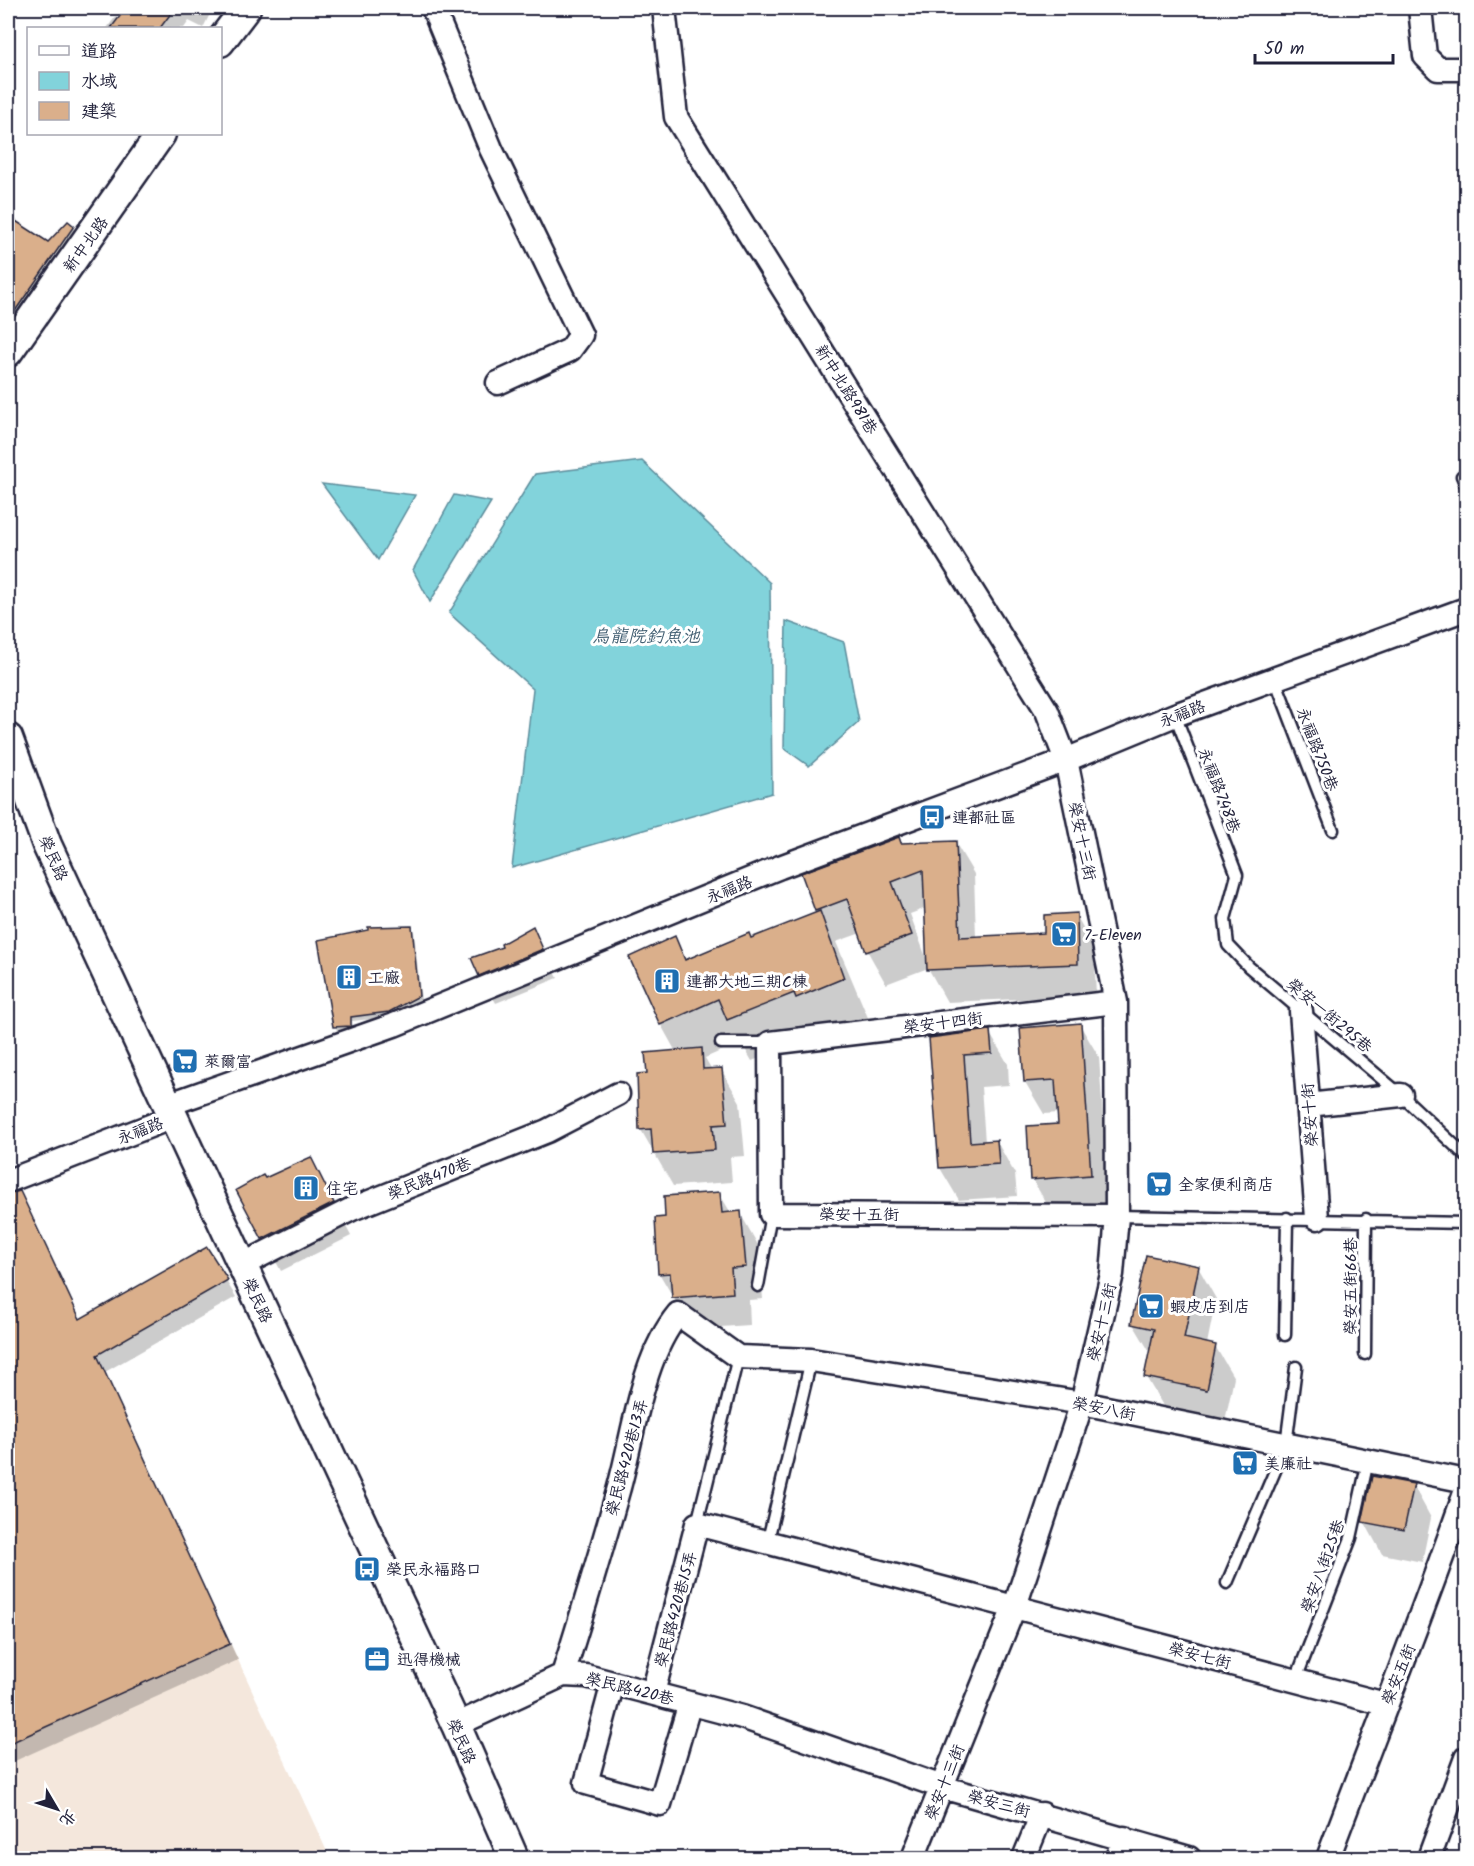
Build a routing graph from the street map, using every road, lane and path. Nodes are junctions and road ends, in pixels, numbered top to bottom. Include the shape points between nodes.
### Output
1 (246, 8) edge
2 (433, 8) edge
3 (664, 8) edge
4 (1420, 8) edge
5 (222, 39) edge
6 (1467, 69) edge
7 (160, 135) edge
8 (8, 352) edge
9 (498, 383) dead end
10 (1466, 614) edge
11 (1275, 679) junction
12 (1175, 715) junction
13 (8, 738) edge
14 (1066, 760) junction
15 (1333, 830) dead end
16 (1237, 875) joint
17 (1116, 1002) junction
18 (1301, 1011) junction
19 (721, 1043) dead end
20 (770, 1043) junction
21 (618, 1095) dead end
22 (1401, 1095) junction
23 (1308, 1105) junction
24 (173, 1117) junction
25 (1467, 1156) edge
26 (8, 1180) edge
27 (771, 1214) junction
28 (1117, 1216) junction
29 (1287, 1218) junction
30 (1317, 1218) junction
31 (1365, 1219) junction
32 (1467, 1223) edge
33 (242, 1265) junction
34 (758, 1286) dead end
35 (1286, 1335) dead end
36 (1365, 1353) dead end
37 (738, 1357) junction
38 (811, 1360) junction
39 (1296, 1367) dead end
40 (1082, 1403) junction
41 (1286, 1444) junction
42 (1368, 1461) junction
43 (1467, 1481) edge
44 (1467, 1490) edge
45 (697, 1524) junction
46 (767, 1544) junction
47 (1227, 1583) dead end
48 (1015, 1608) junction
49 (563, 1675) junction
50 (1296, 1679) junction
51 (613, 1683) junction
52 (653, 1693) junction
53 (690, 1703) junction
54 (1385, 1704) junction
55 (742, 1717) joint
56 (456, 1725) junction
57 (1467, 1758) edge
58 (942, 1787) junction
59 (1042, 1814) junction
60 (1120, 1848) edge
61 (514, 1858) edge
62 (913, 1858) edge
63 (1024, 1858) edge
64 (1190, 1858) edge
65 (1328, 1858) edge
66 (1429, 1858) edge

1 - 5 street
2 - 9 street via 491,148 581,335 570,350
3 - 14 street, 新中北路981巷 via 676,117 1047,711
4 - 6 street via 1425,56 1438,69
7 - 8 street, 新中北路
10 - 11 street, 永福路
11 - 12 street, 永福路
11 - 15 lane, 永福路750巷
12 - 14 street, 永福路
12 - 16 lane, 永福路748巷
13 - 24 street, 榮民路 via 47,845
14 - 17 street, 榮安十三街
14 - 24 street, 永福路 via 780,867 394,1025 170,1104
16 - 18 lane, 榮安一街295巷 via 1225,919 1228,945
17 - 20 street, 榮安十四街
17 - 28 street, 榮安十三街
18 - 22 lane, 榮安一街295巷
18 - 23 street, 榮安十街
19 - 20 lane
20 - 27 street
21 - 33 street, 榮民路470巷 via 547,1131 352,1209
22 - 23 street
22 - 25 lane, 榮安一街295巷
23 - 30 street, 榮安十街
24 - 26 street, 永福路
24 - 33 street, 榮民路
27 - 28 street, 榮安十五街
27 - 34 lane
28 - 29 lane, 榮安五街66巷
28 - 40 street, 榮安十三街 via 1112,1274
29 - 30 lane, 榮安五街66巷
29 - 35 lane
30 - 31 lane, 榮安五街66巷
31 - 32 lane, 榮安五街66巷
31 - 36 lane, 榮安五街66巷
33 - 56 street, 榮民路
37 - 38 street, 榮安八街
37 - 45 lane
37 - 49 street, 榮民路420巷13弄 via 678,1314 666,1327 649,1369 619,1490
38 - 40 street, 榮安八街
38 - 46 lane
39 - 41 lane
40 - 41 street, 榮安八街
40 - 48 street, 榮安十三街
41 - 42 street, 榮安八街
41 - 47 lane
42 - 43 street, 榮安八街
42 - 50 lane, 榮安八街25巷 via 1351,1538
44 - 54 street, 榮安五街
45 - 46 street, 榮安七街
45 - 52 street, 榮民路420巷15弄
46 - 48 street, 榮安七街
48 - 50 street, 榮安七街
48 - 58 street, 榮安十三街
49 - 51 street, 榮民路420巷
49 - 56 street, 榮民路420巷
50 - 54 street, 榮安七街
51 - 52 street, 榮民路420巷
51 - 53 street via 586,1783 660,1804
52 - 53 street, 榮民路420巷
53 - 55 street, 榮民路420巷
54 - 65 street, 榮安五街
55 - 58 street, 榮安三街
56 - 61 street, 榮民路
57 - 66 street
58 - 59 street, 榮安三街
58 - 62 street, 榮安十三街
59 - 60 street, 榮安三街
59 - 63 street
60 - 64 street, 榮安三街

